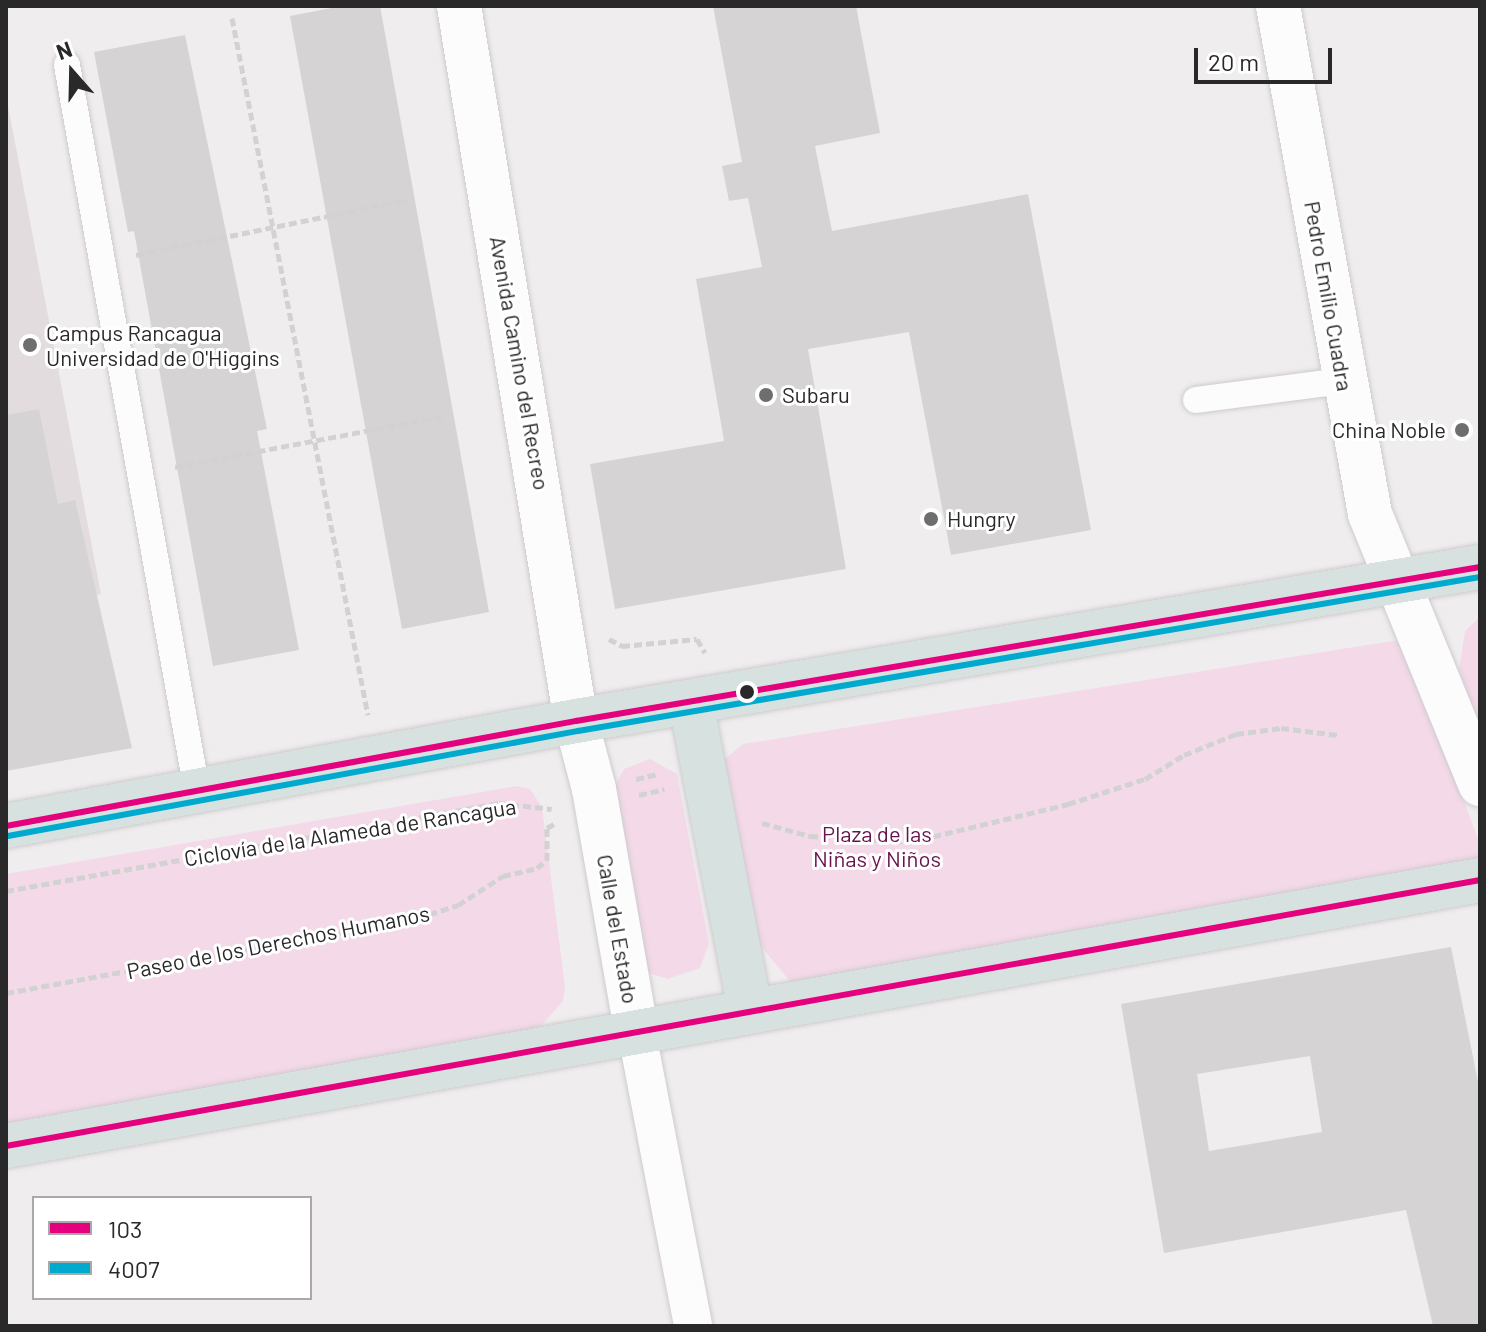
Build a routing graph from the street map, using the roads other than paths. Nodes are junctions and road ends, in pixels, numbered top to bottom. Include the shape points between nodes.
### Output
1 (459, 6) edge
2 (1278, 6) edge
3 (67, 65) dead end
4 (1343, 381) junction
5 (1196, 400) dead end
6 (1480, 567) edge
7 (1399, 581) junction
8 (691, 703) junction
9 (576, 721) junction
10 (1480, 784) edge
11 (197, 791) junction
12 (6, 826) edge
13 (1480, 880) edge
14 (750, 1010) junction
15 (636, 1029) junction
16 (6, 1146) edge
17 (693, 1326) edge

1 - 9 street, Avenida Camino del Recreo
2 - 4 street, Pedro Emilio Cuadra
3 - 11 lane
4 - 5 lane
4 - 7 street, Pedro Emilio Cuadra via 1370,514
6 - 7 main road
7 - 8 main road
7 - 10 street, Pedro Emilio Cuadra
8 - 9 main road
8 - 14 main road
9 - 11 main road
9 - 15 street, Calle del Estado via 596,797
11 - 12 main road
13 - 14 main road
14 - 15 main road
15 - 16 main road
15 - 17 street, Calle del Estado

